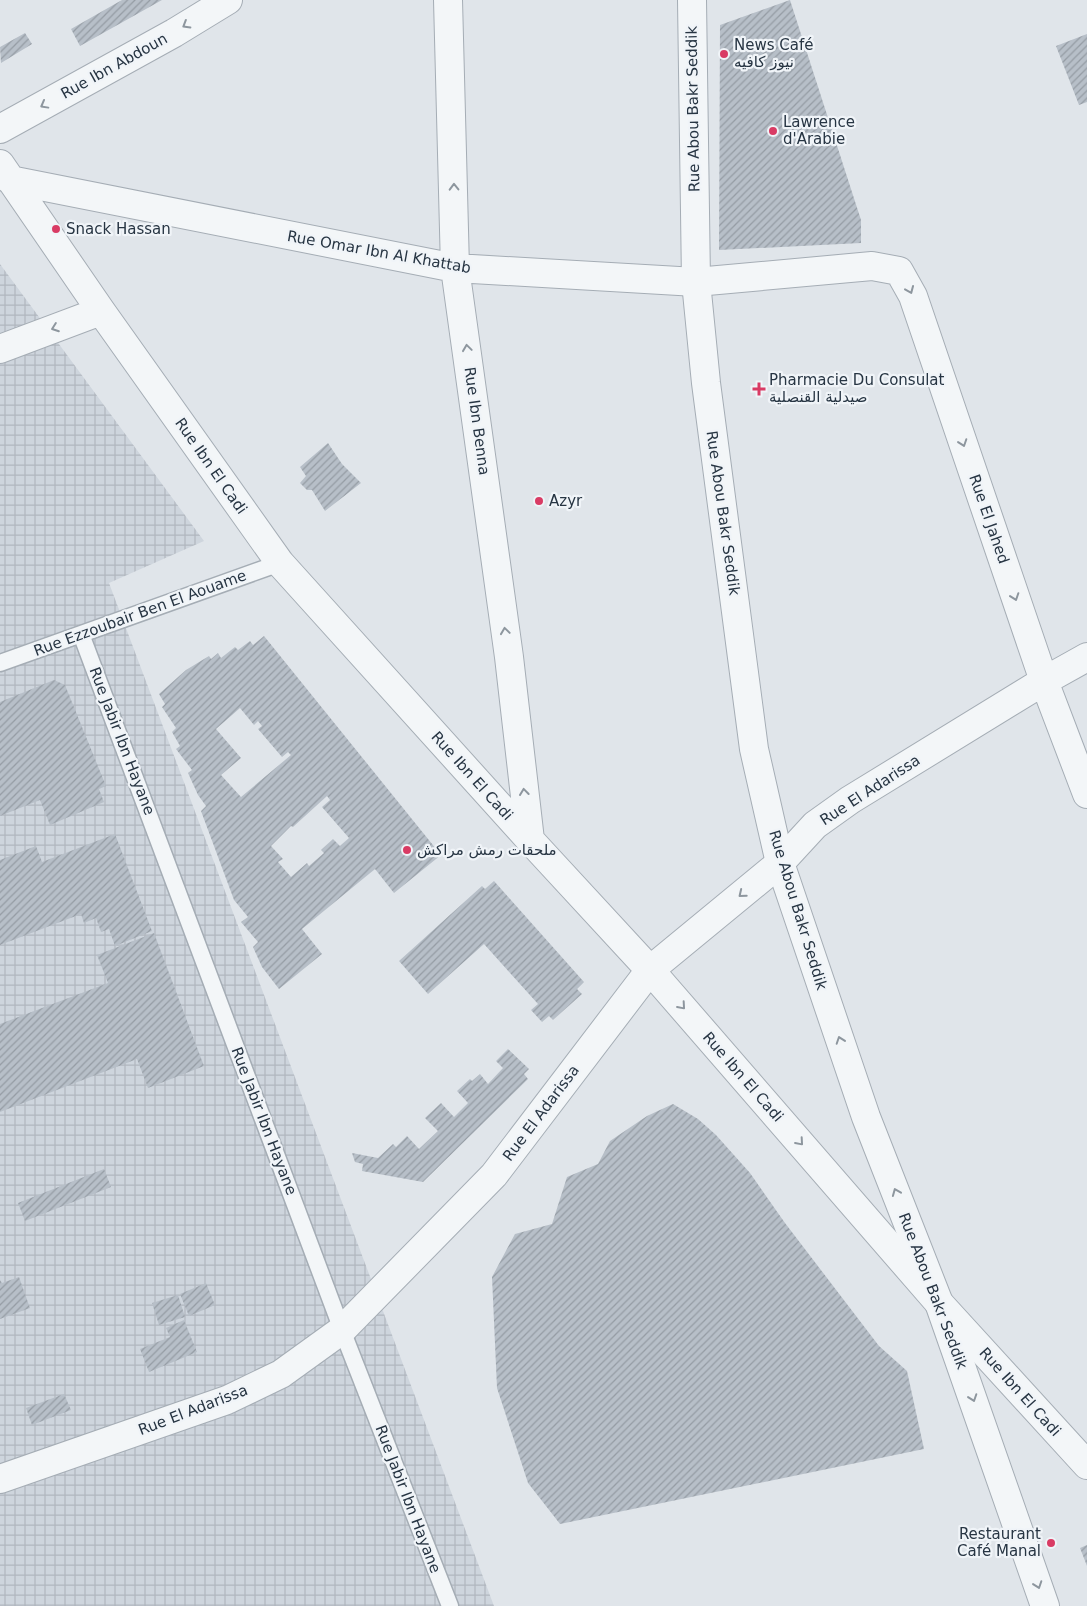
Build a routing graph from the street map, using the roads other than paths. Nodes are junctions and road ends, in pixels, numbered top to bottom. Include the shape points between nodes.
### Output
1 (228, 0) edge
2 (448, 0) edge
3 (692, 0) edge
4 (0, 129) edge
5 (5, 172) edge
6 (872, 266) joint
7 (455, 268) junction
8 (696, 282) junction
9 (101, 312) junction
10 (0, 349) edge
11 (280, 563) junction
12 (81, 634) junction
13 (1087, 657) edge
14 (0, 663) edge
15 (1044, 680) junction
16 (1087, 794) edge
17 (530, 840) junction
18 (780, 863) junction
19 (650, 970) junction
20 (939, 1303) junction
21 (342, 1330) junction
22 (1087, 1465) edge
23 (0, 1479) edge
24 (450, 1606) edge
25 (1045, 1606) edge

1 -> 4 street, Rue Ibn Abdoun
7 -> 2 street, Rue Ibn Benna
3 - 8 street, Rue Abou Bakr Seddik
5 - 7 street, Rue Omar Ibn Al Khattab
5 - 9 street, Rue Ibn El Cadi
6 - 8 street, Rue Omar Ibn Al Khattab
6 -> 15 street, Rue El Jahed via 899,271 912,296
7 - 8 street, Rue Omar Ibn Al Khattab
17 -> 7 street, Rue Ibn Benna via 509,657
8 - 18 street, Rue Abou Bakr Seddik via 706,383 754,748
9 -> 10 street
9 - 11 street, Rue Ibn El Cadi
11 - 12 lane, Rue Ezzoubair Ben El Aouame
11 - 17 street, Rue Ibn El Cadi
12 - 14 lane, Rue Ezzoubair Ben El Aouame
12 - 21 lane, Rue Jabir Ibn Hayane
13 - 15 street, Rue El Adarissa
15 - 16 street, Rue El Jahed
15 - 18 street, Rue El Adarissa via 850,800 816,824
17 - 19 street, Rue Ibn El Cadi
18 -> 19 street, Rue El Adarissa
20 -> 18 street, Rue Abou Bakr Seddik via 866,1117
19 -> 20 street, Rue Ibn El Cadi
19 - 21 street, Rue El Adarissa via 494,1175
20 - 22 street, Rue Ibn El Cadi
20 -> 25 street, Rue Abou Bakr Seddik
21 - 23 street, Rue El Adarissa via 280,1374 227,1400
21 - 24 lane, Rue Jabir Ibn Hayane

